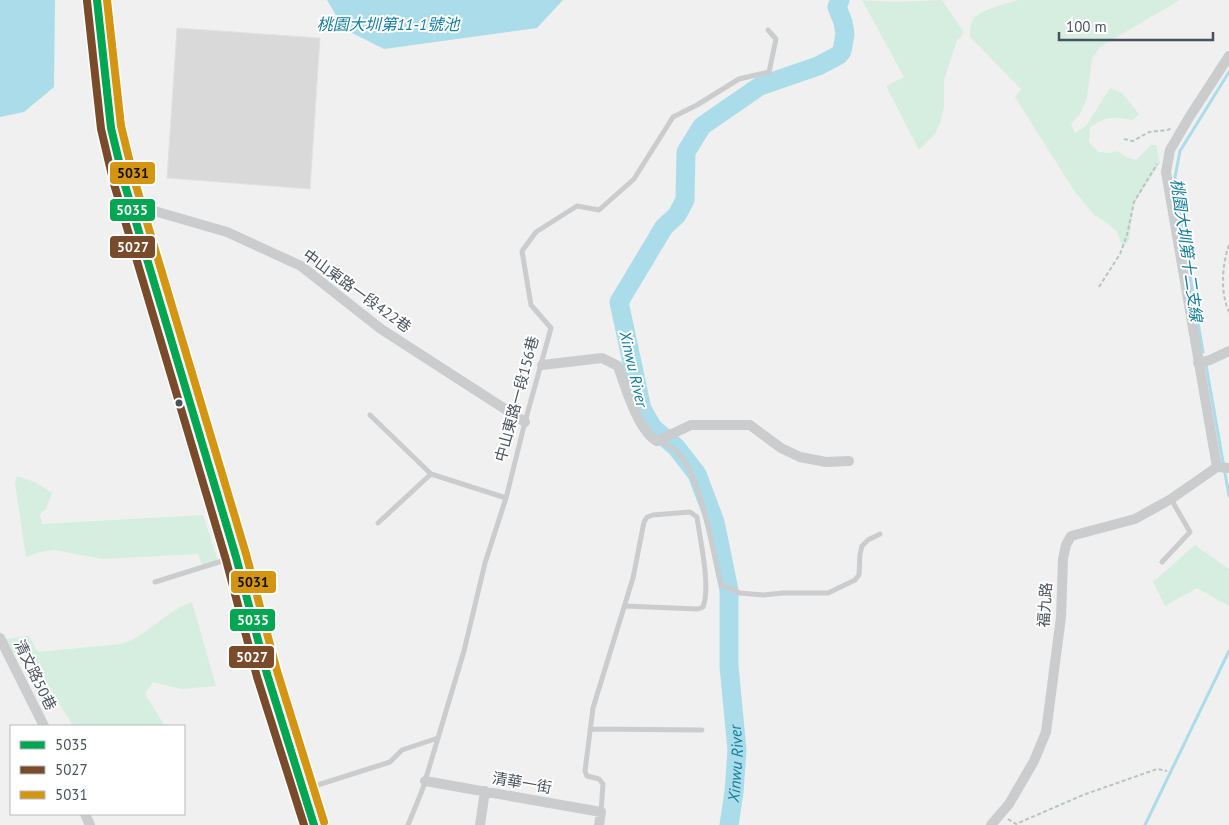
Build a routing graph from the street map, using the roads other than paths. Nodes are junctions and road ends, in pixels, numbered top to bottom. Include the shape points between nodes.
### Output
1 (97, 0) edge
2 (768, 30) dead end
3 (1229, 56) edge
4 (130, 204) junction
5 (1229, 351) edge
6 (1198, 363) junction
7 (542, 365) junction
8 (370, 415) dead end
9 (525, 422) junction
10 (661, 440) junction
11 (849, 462) dead end
12 (1217, 467) junction
13 (1229, 468) edge
14 (431, 474) junction
15 (506, 498) junction
16 (1171, 500) junction
17 (378, 523) dead end
18 (880, 534) dead end
19 (236, 557) junction
20 (1162, 562) dead end
21 (156, 582) dead end
22 (625, 606) junction
23 (0, 638) edge
24 (44, 725) edge
25 (590, 729) junction
26 (702, 730) dead end
27 (438, 738) junction
28 (425, 781) junction
29 (303, 790) junction
30 (485, 791) junction
31 (601, 812) junction
32 (314, 825) edge
33 (408, 825) edge
34 (480, 825) edge
35 (600, 825) edge
36 (991, 825) edge

1 - 4 main road via 111,128
2 - 7 lane, 中山東路一段156巷 via 776,39 769,72 739,79 672,117 634,179 599,210 577,206 536,232 522,251 531,305 551,328
3 - 6 street via 1170,150 1166,172
4 - 9 street, 中山東路一段422巷 via 227,232 301,266 381,329
4 - 19 main road
5 - 6 street
6 - 12 street
7 - 9 lane, 中山東路一段156巷
7 - 10 street via 602,358 618,366 634,410 651,438
8 - 14 lane
9 - 15 lane, 中山東路一段156巷
10 - 11 street via 691,425 750,425 800,458
10 - 18 lane via 678,452 693,479 721,585 740,593 763,595 828,593 855,580 859,575 862,546
12 - 13 street
12 - 16 street, 福九路
14 - 15 lane
14 - 17 lane
15 - 27 lane, 中山東路一段156巷
16 - 20 lane via 1190,532
16 - 36 street, 福九路 via 1136,519 1071,536 1066,545 1061,616 1046,732 1008,804
19 - 21 lane
19 - 29 main road via 267,674
22 - 22 lane via 644,522 653,516 694,514 706,582 704,606 698,609
22 - 25 lane via 593,708
23 - 24 street, 清文路50巷
25 - 26 lane
25 - 31 lane via 585,771 587,776 599,779 603,784
27 - 28 lane, 中山東路一段156巷
27 - 29 lane via 402,750 390,762
28 - 30 street, 清華一街
28 - 33 lane, 中山東路一段156巷
29 - 32 main road
30 - 31 street, 清華一街
30 - 34 street
31 - 35 street

